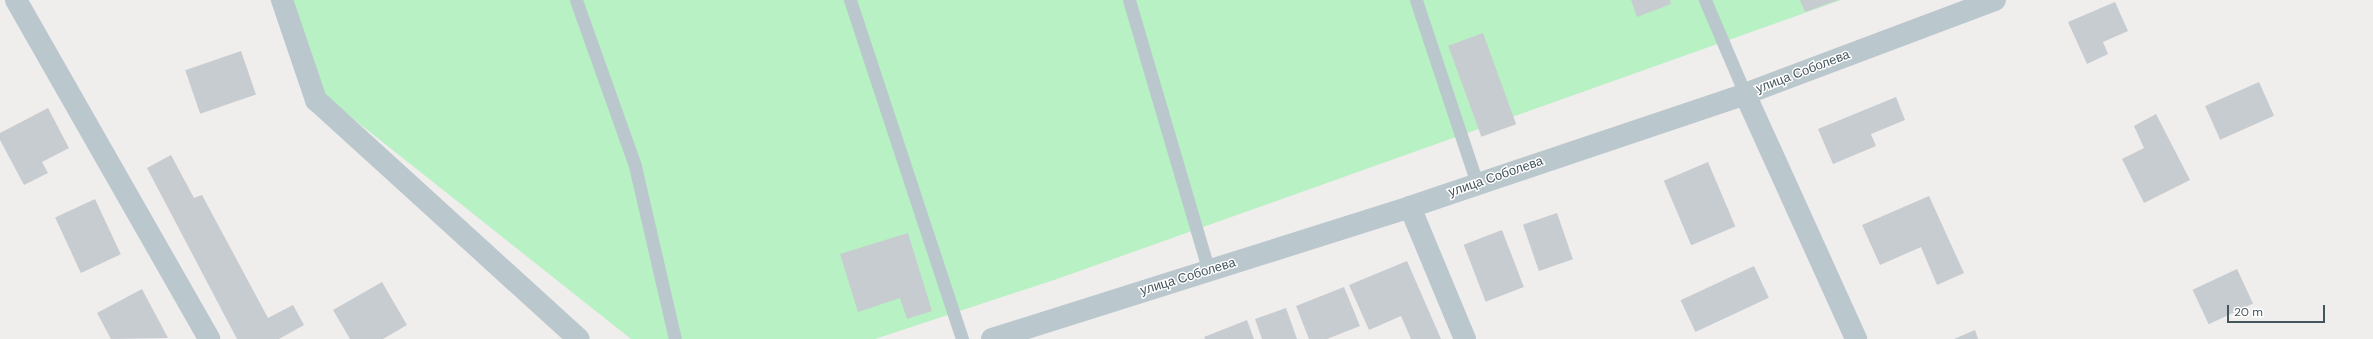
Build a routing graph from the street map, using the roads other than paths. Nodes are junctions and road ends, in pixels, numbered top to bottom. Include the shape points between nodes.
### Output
1 (16, 0) edge
2 (282, 0) edge
3 (576, 0) edge
4 (850, 0) edge
5 (1129, 0) edge
6 (1416, 0) edge
7 (1705, 0) edge
8 (1995, 0) edge
9 (1745, 94) junction
10 (1477, 183) junction
11 (1410, 207) junction
12 (1209, 271) junction
13 (1001, 337) edge
14 (209, 339) edge
15 (579, 339) edge
16 (675, 339) edge
17 (962, 339) edge
18 (1465, 339) edge
19 (1856, 339) edge

1 - 14 street
2 - 15 street via 316,100
3 - 16 lane via 635,166
4 - 17 lane
5 - 12 lane
6 - 10 lane
7 - 9 lane
8 - 9 street, улица Соболева
9 - 10 street, улица Соболева
9 - 19 street
10 - 11 street, улица Соболева
11 - 12 street, улица Соболева
11 - 18 street
12 - 13 street, улица Соболева

